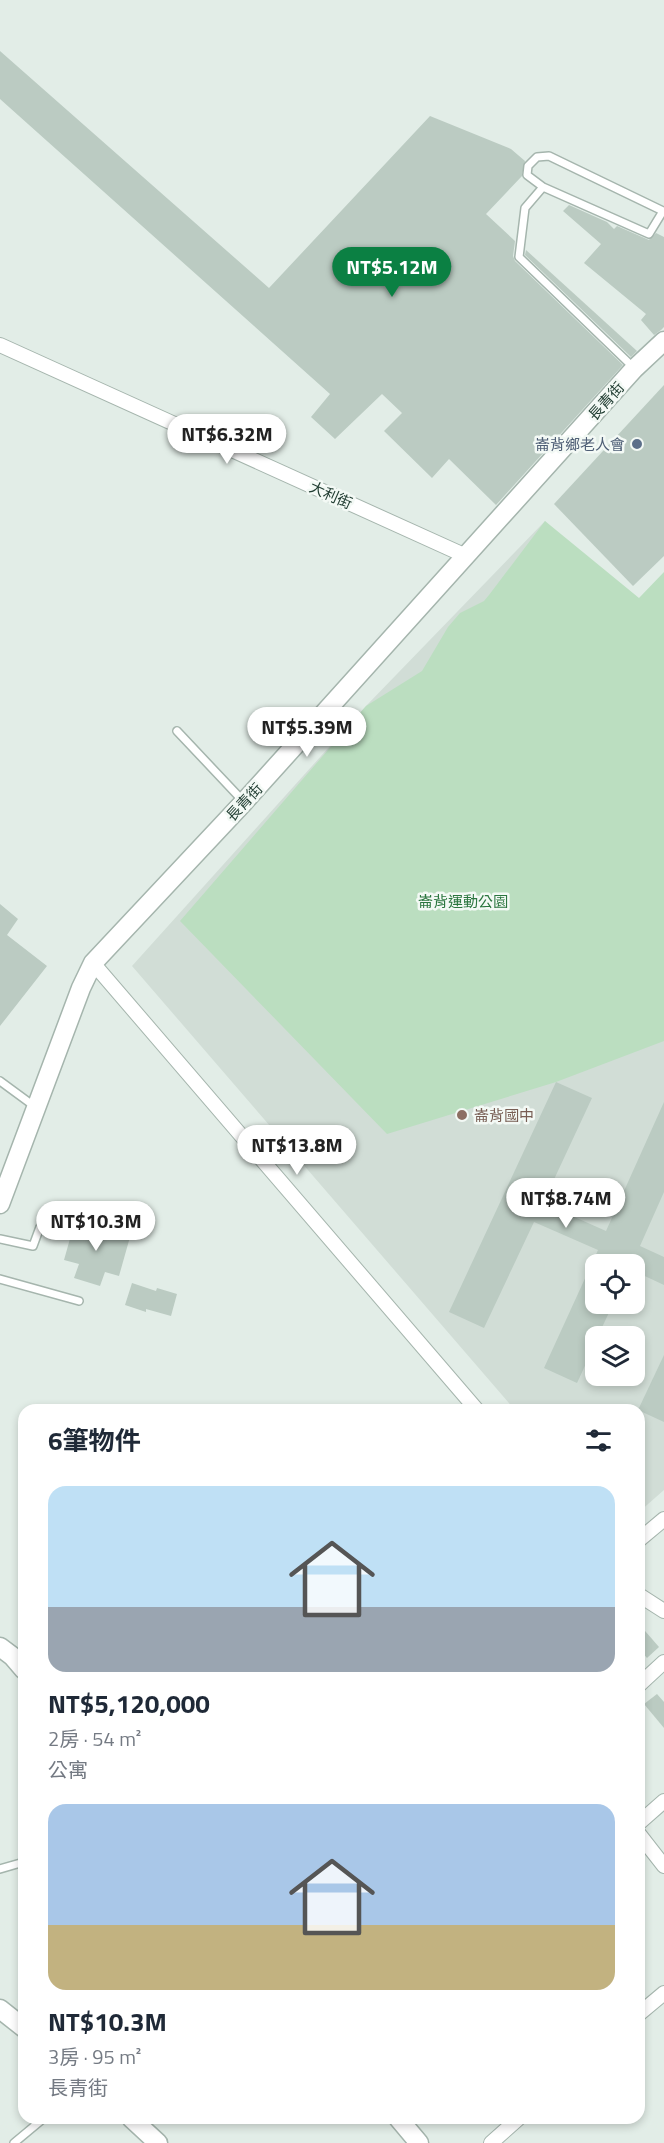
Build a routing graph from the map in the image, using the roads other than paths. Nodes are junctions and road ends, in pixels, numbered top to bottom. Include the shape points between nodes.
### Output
1 (543, 187) junction
2 (664, 341) edge
3 (0, 345) edge
4 (634, 369) junction
5 (466, 556) junction
6 (177, 731) dead end
7 (244, 802) junction
8 (93, 963) junction
9 (0, 1081) edge
10 (36, 1107) junction
11 (1, 1200) edge
12 (40, 1227) dead end
13 (0, 1239) edge
14 (0, 1279) edge
15 (79, 1301) dead end
16 (472, 1404) edge
17 (664, 1519) edge
18 (645, 1535) edge
19 (645, 1599) edge
20 (664, 1611) edge
21 (0, 1647) edge
22 (664, 1662) edge
23 (18, 1663) edge
24 (645, 1679) edge
25 (664, 1802) edge
26 (645, 1818) edge
27 (645, 1842) edge
28 (18, 1864) edge
29 (664, 1866) edge
30 (0, 1869) edge
31 (664, 1993) edge
32 (0, 2009) edge
33 (645, 2009) edge
34 (18, 2023) edge
35 (37, 2124) edge
36 (137, 2124) edge
37 (403, 2124) edge
38 (512, 2124) edge
39 (14, 2143) edge
40 (158, 2143) edge
41 (419, 2143) edge
42 (491, 2143) edge

1 - 1 lane via 649,234 663,211 549,156 537,157 528,166 527,175
1 - 4 lane via 525,208 519,257
2 - 4 street, 長青街
3 - 5 street, 大利街
4 - 5 street, 長青街
5 - 7 street, 長青街
6 - 7 lane
7 - 8 street, 長青街
8 - 10 street, 長青街
8 - 16 street
9 - 10 lane
10 - 11 street, 長青街
12 - 13 lane via 33,1246
14 - 15 lane
17 - 18 street
19 - 20 street
21 - 23 street
22 - 24 street
25 - 26 street
27 - 29 street
28 - 30 lane
31 - 33 street
32 - 34 street
35 - 39 lane
36 - 40 street
37 - 41 street
38 - 42 street

